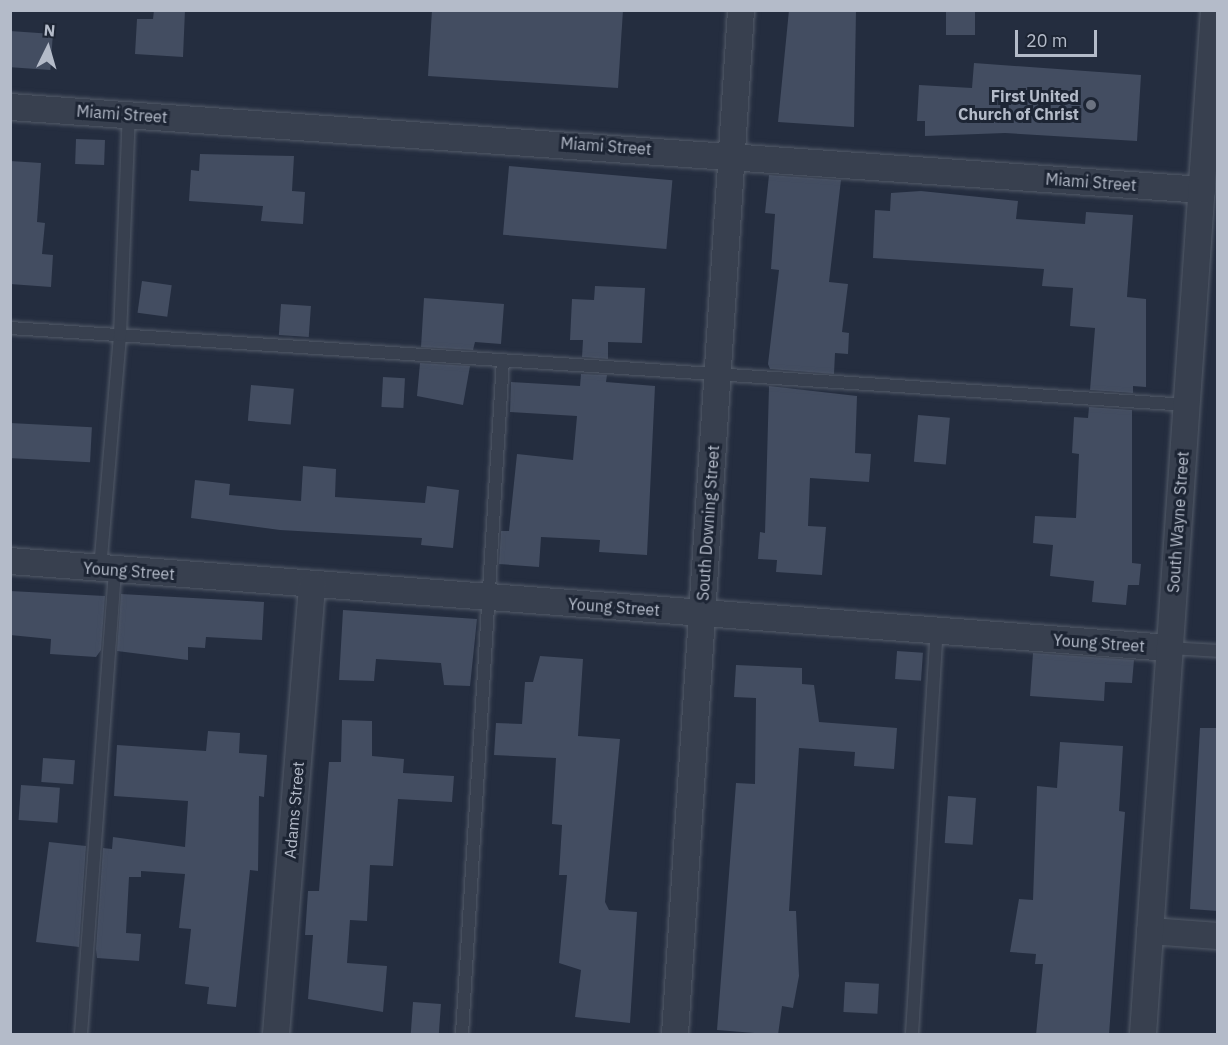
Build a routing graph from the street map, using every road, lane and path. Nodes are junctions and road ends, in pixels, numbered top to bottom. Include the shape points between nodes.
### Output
1 (741, 10) edge
2 (1214, 10) edge
3 (1214, 93) edge
4 (10, 107) edge
5 (129, 115) junction
6 (733, 155) junction
7 (1202, 190) junction
8 (10, 328) edge
9 (120, 335) junction
10 (503, 360) junction
11 (718, 373) junction
12 (1187, 405) junction
13 (10, 561) edge
14 (108, 569) junction
15 (312, 585) junction
16 (489, 598) junction
17 (702, 614) junction
18 (937, 631) junction
19 (1169, 648) junction
20 (1218, 651) edge
21 (1150, 931) junction
22 (1218, 936) edge
23 (81, 1035) edge
24 (276, 1035) edge
25 (462, 1035) edge
26 (675, 1035) edge
27 (912, 1035) edge
28 (1143, 1035) edge

1 - 6 street, South Downing Street
2 - 3 street, South Wayne Street
3 - 7 street, South Wayne Street
4 - 5 street, Miami Street
5 - 6 street, Miami Street
5 - 9 lane
6 - 7 street, Miami Street
6 - 11 street, South Downing Street
7 - 12 street, South Wayne Street
8 - 9 lane
9 - 10 lane
9 - 14 lane
10 - 11 lane
10 - 16 lane
11 - 12 lane
11 - 17 street, South Downing Street
12 - 19 street, South Wayne Street
13 - 14 street, Young Street
14 - 15 street, Young Street
14 - 23 lane
15 - 16 street, Young Street
15 - 24 street, Adams Street
16 - 17 street, Young Street
16 - 25 lane
17 - 18 street, Young Street
17 - 26 street, South Downing Street
18 - 19 street, Young Street
18 - 27 lane
19 - 20 lane, Young Street
19 - 21 street, South Wayne Street
21 - 22 street
21 - 28 street, South Wayne Street

